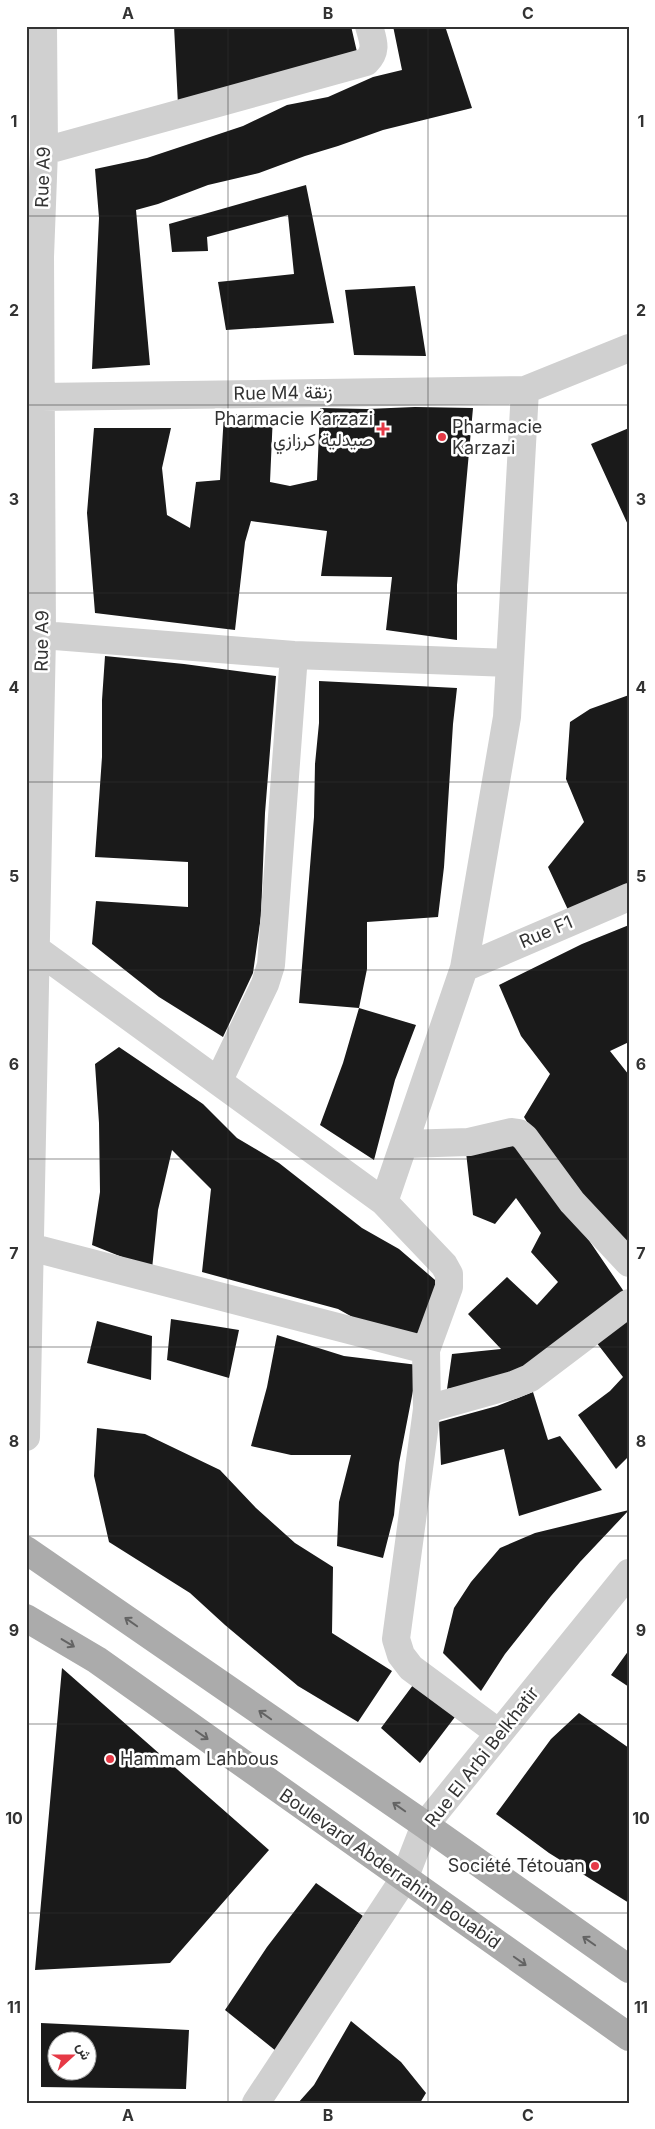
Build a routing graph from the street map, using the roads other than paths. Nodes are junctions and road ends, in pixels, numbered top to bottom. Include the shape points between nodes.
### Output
1 (43, 26) edge
2 (369, 26) edge
3 (44, 151) junction
4 (33, 260) edge
5 (629, 348) edge
6 (526, 390) junction
7 (41, 397) junction
8 (42, 635) junction
9 (294, 655) junction
10 (510, 663) junction
11 (629, 897) edge
12 (31, 947) edge
13 (464, 968) junction
14 (219, 1080) junction
15 (405, 1144) junction
16 (384, 1202) junction
17 (29, 1246) edge
18 (629, 1263) edge
19 (629, 1303) edge
20 (426, 1350) junction
21 (427, 1409) junction
22 (26, 1437) edge
23 (26, 1550) edge
24 (629, 1573) edge
25 (26, 1618) edge
26 (499, 1733) junction
27 (425, 1825) junction
28 (404, 1879) junction
29 (629, 1969) edge
30 (629, 2037) edge
31 (256, 2103) edge

1 - 3 street, Rue A9
2 - 3 street via 374,46 373,56 366,62
3 - 4 street, Rue A9
4 - 7 street, Rue A9
5 - 6 street
6 - 7 street, Rue M4 زنقة
6 - 10 street
7 - 8 street, Rue A9
8 - 9 street
8 - 12 street, Rue A9
9 - 10 street
9 - 14 street via 272,965
10 - 13 street via 507,717
11 - 13 street, Rue F1
12 - 14 street
12 - 17 street, Rue A9
13 - 15 street
14 - 16 street
15 - 16 street
15 - 18 street via 469,1142 519,1133 572,1202
16 - 20 street via 449,1274 449,1287
17 - 20 street
17 - 22 street, Rue A9
19 - 21 street via 530,1378
20 - 21 street
21 - 26 street via 396,1639 401,1655 411,1668
27 -> 23 main road
24 - 26 street, Rue El Arbi Belkhatir
25 -> 28 main road, Boulevard Abderrahim Bouabid via 97,1660
26 - 27 street, Rue El Arbi Belkhatir
27 - 28 street, Rue El Arbi Belkhatir
29 -> 27 main road
28 -> 30 main road, Boulevard Abderrahim Bouabid
28 - 31 street, Rue El Arbi Belkhatir

